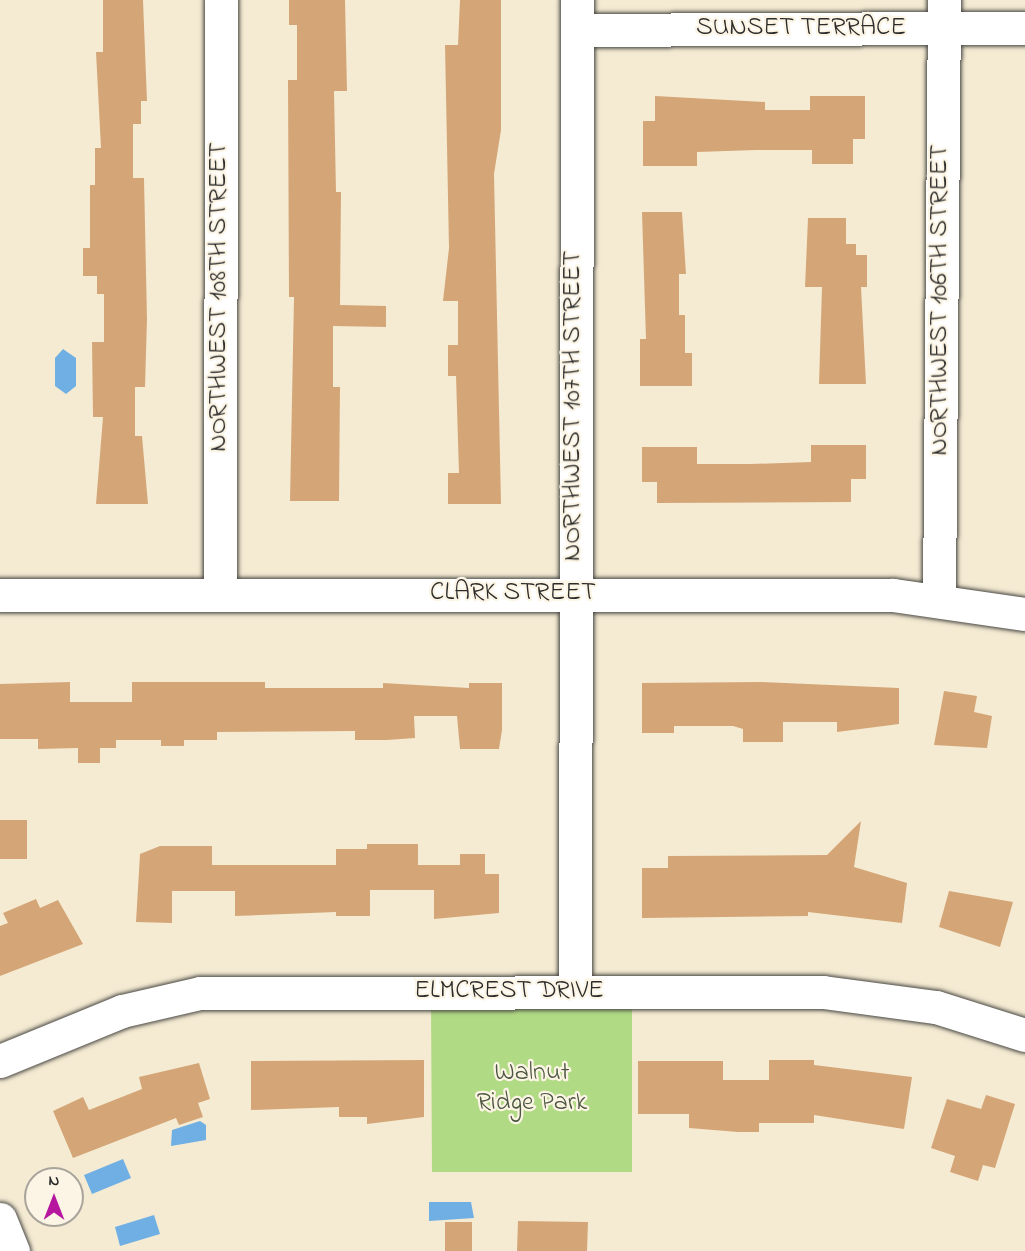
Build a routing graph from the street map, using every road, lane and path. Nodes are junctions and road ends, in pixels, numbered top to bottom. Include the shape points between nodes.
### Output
1 (221, 0) edge
2 (943, 14) edge
3 (577, 15) edge
4 (1025, 28) edge
5 (573, 594) junction
6 (0, 595) edge
7 (220, 595) junction
8 (939, 599) junction
9 (1025, 614) edge
10 (574, 992) junction
11 (1025, 1035) edge
12 (0, 1061) edge
13 (0, 1219) edge
14 (13, 1251) edge

1 - 7 street, NORTHWEST 108TH STREET
2 - 3 street, SUNSET TERRACE
2 - 4 street, SUNSET TERRACE
2 - 8 street, NORTHWEST 106TH STREET
3 - 5 street, NORTHWEST 107TH STREET
5 - 7 street, CLARK STREET
5 - 8 street, CLARK STREET
5 - 10 street, NORTHWEST 107TH STREET
6 - 7 street, CLARK STREET
8 - 9 street, CLARK STREET
10 - 11 street, ELMCREST DRIVE via 879,997 936,1007
10 - 12 street, ELMCREST DRIVE via 174,996
13 - 14 street

